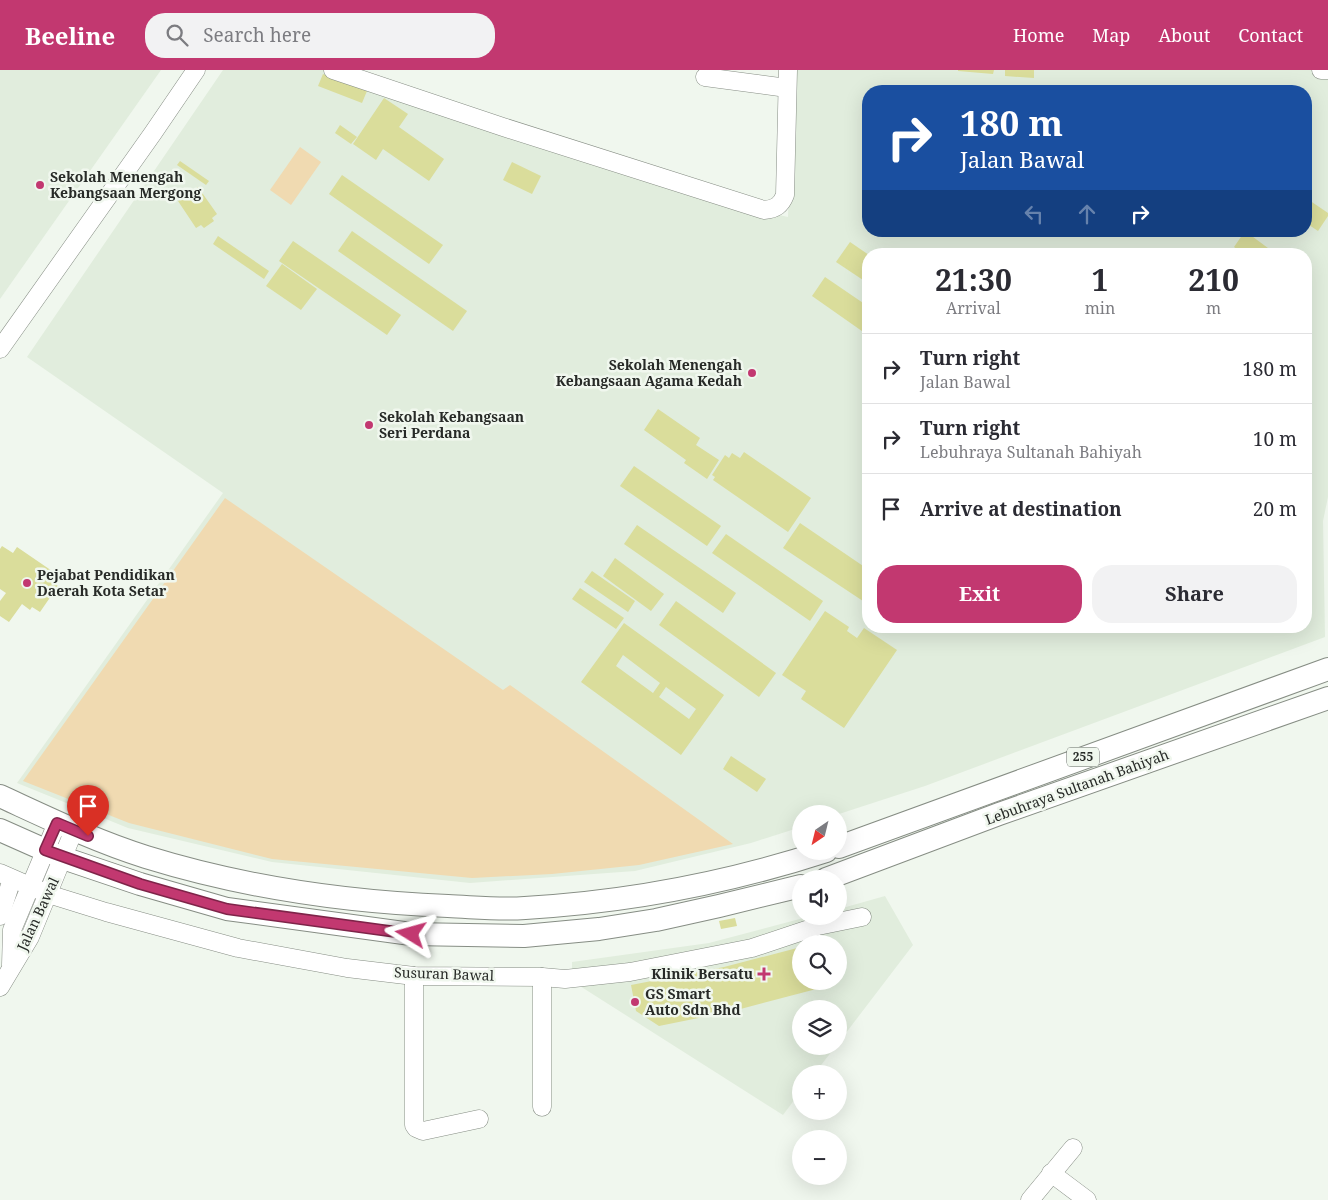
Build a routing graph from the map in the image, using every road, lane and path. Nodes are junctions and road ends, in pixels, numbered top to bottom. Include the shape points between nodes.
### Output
1 (196, 70) edge
2 (333, 70) edge
3 (788, 70) edge
4 (1321, 70) edge
5 (1328, 70) edge
6 (705, 77) dead end
7 (787, 88) junction
8 (0, 348) edge
9 (1328, 669) edge
10 (1328, 698) edge
11 (0, 796) edge
12 (65, 827) junction
13 (0, 830) edge
14 (848, 844) edge
15 (54, 854) junction
16 (794, 860) edge
17 (847, 871) edge
18 (6, 876) edge
19 (30, 887) junction
20 (792, 888) edge
21 (48, 894) junction
22 (0, 916) edge
23 (862, 916) dead end
24 (847, 918) edge
25 (808, 925) edge
26 (11, 968) junction
27 (414, 976) junction
28 (542, 977) junction
29 (0, 987) edge
30 (542, 1107) dead end
31 (479, 1119) dead end
32 (1073, 1148) dead end
33 (1051, 1173) junction
34 (1030, 1200) edge
35 (1087, 1200) edge

1 - 8 street
2 - 7 street via 764,210 774,209 785,195
3 - 7 street
4 - 5 street
6 - 7 street
9 - 14 main road, Lebuhraya Sultanah Bahiyah / 255
10 - 17 main road, Lebuhraya Sultanah Bahiyah / 255 via 998,814
11 - 12 main road
12 - 15 street, Jalan Bawal
12 - 16 main road via 145,857 232,880 409,905 522,908 595,902 714,883
13 - 15 main road
15 - 19 street, Jalan Bawal
15 - 20 main road via 140,884 227,909 411,934 524,936 599,929 656,920
15 - 21 street, Jalan Bawal
18 - 19 street, Susuran Bawal
18 - 22 street
19 - 21 street, Susuran Bawal
19 - 26 street, Jalan Bawal via 12,930
21 - 26 street, Jalan Bawal via 30,937
21 - 27 street, Susuran Bawal via 238,948 347,968
23 - 24 street, Susuran Bawal
25 - 28 street, Susuran Bawal via 752,948 670,965 565,979
26 - 29 street, Jalan Bawal
27 - 28 street, Susuran Bawal
27 - 31 street via 414,1125 423,1131
28 - 30 street
32 - 33 street
33 - 34 street
33 - 35 street

